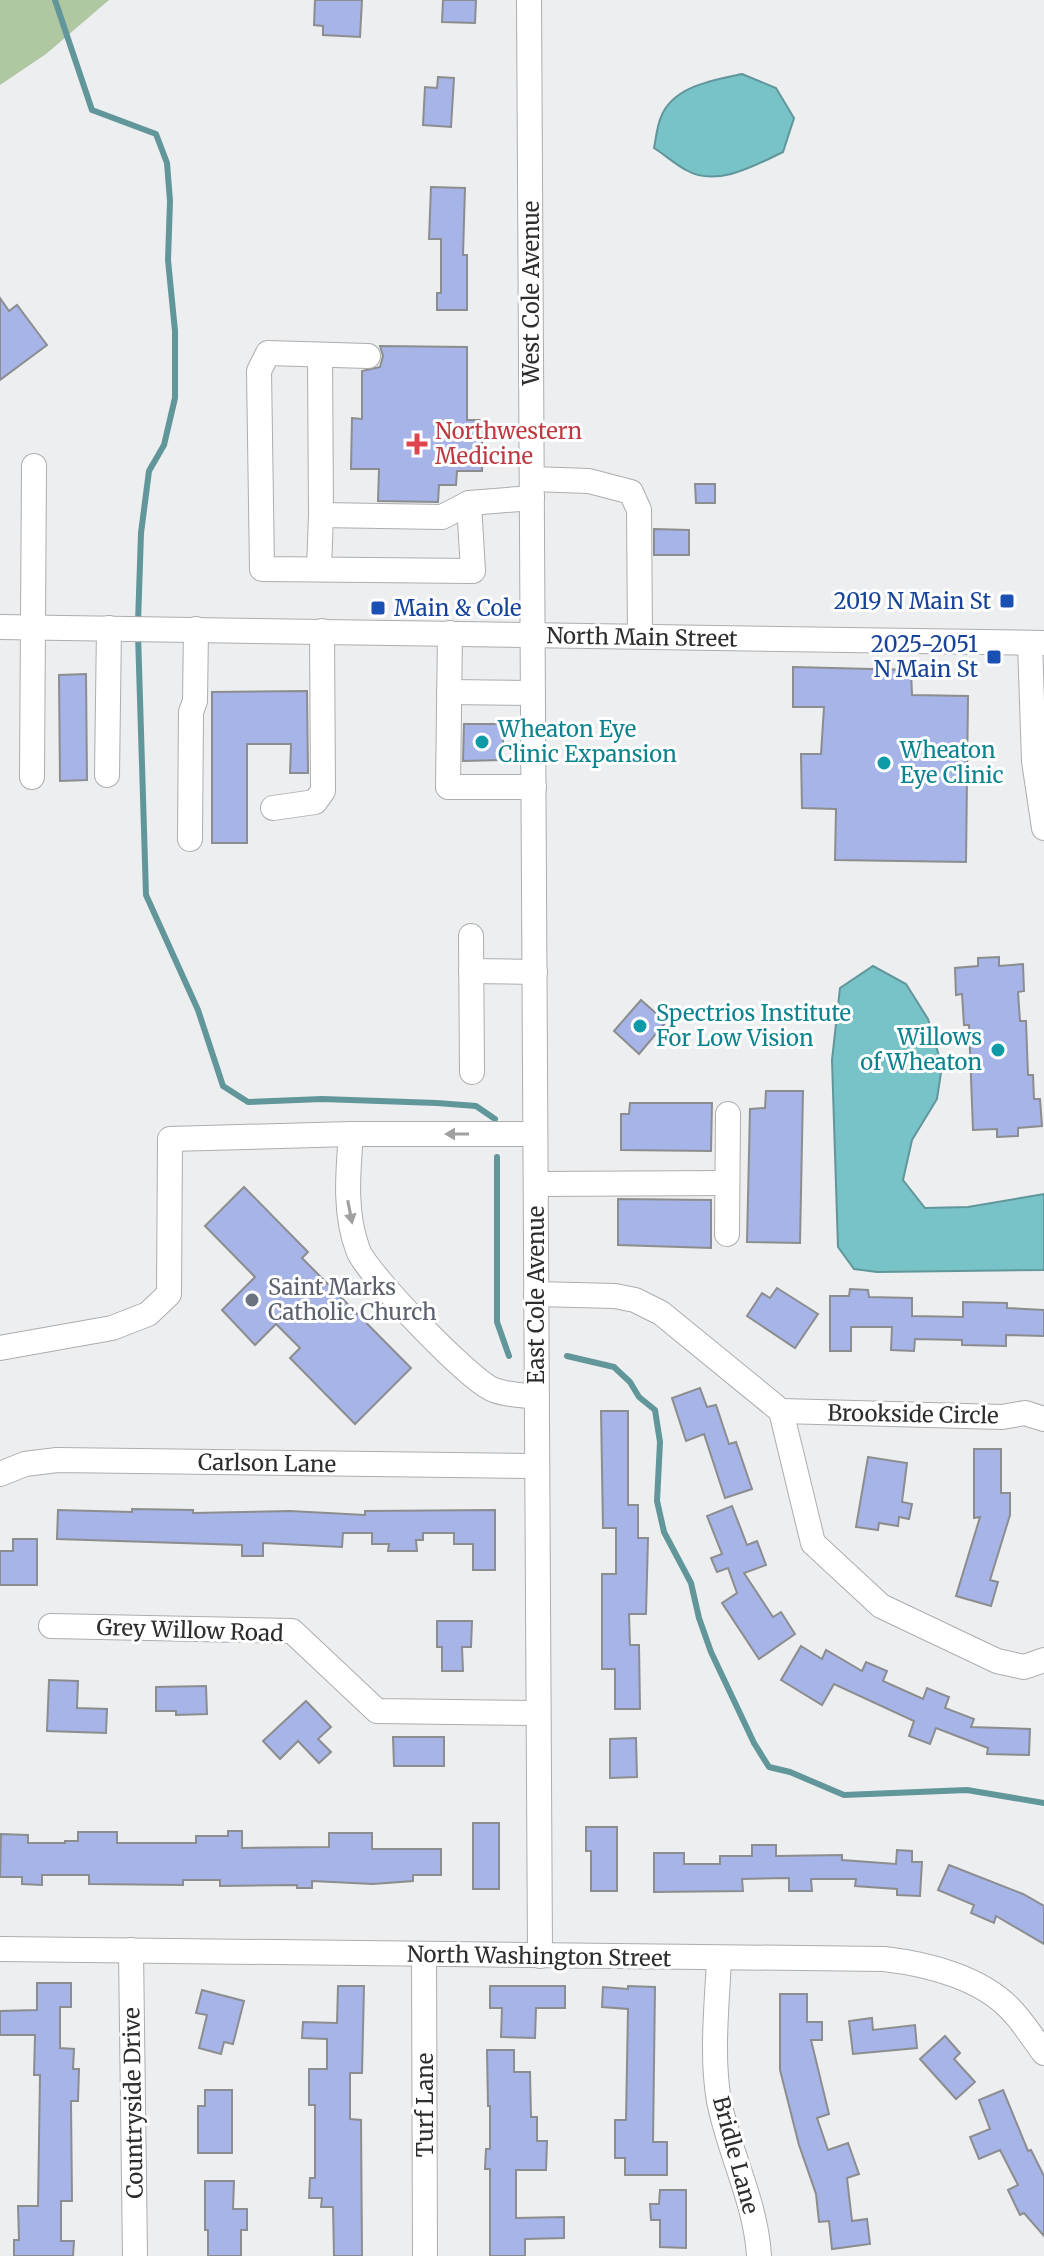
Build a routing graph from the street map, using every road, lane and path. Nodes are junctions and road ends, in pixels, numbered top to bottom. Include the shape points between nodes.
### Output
1 (529, 0) edge
2 (320, 355) junction
3 (368, 356) dead end
4 (34, 466) dead end
5 (532, 489) junction
6 (469, 503) junction
7 (321, 515) junction
8 (319, 569) junction
9 (0, 627) edge
10 (33, 627) junction
11 (113, 628) junction
12 (196, 629) junction
13 (322, 631) junction
14 (450, 633) junction
15 (533, 635) junction
16 (640, 636) junction
17 (1037, 643) edge
18 (449, 692) junction
19 (533, 693) junction
20 (107, 775) dead end
21 (32, 777) dead end
22 (534, 787) junction
23 (273, 808) dead end
24 (1044, 828) edge
25 (190, 839) dead end
26 (471, 936) dead end
27 (471, 971) junction
28 (535, 972) junction
29 (472, 1072) dead end
30 (728, 1114) dead end
31 (351, 1134) junction
32 (535, 1134) junction
33 (727, 1183) junction
34 (536, 1184) junction
35 (727, 1234) dead end
36 (536, 1294) junction
37 (0, 1348) edge
38 (537, 1397) junction
39 (781, 1411) junction
40 (1044, 1419) edge
41 (537, 1466) junction
42 (0, 1474) edge
43 (51, 1626) dead end
44 (1044, 1660) edge
45 (538, 1713) junction
46 (0, 1949) edge
47 (131, 1950) junction
48 (424, 1954) junction
49 (540, 1956) junction
50 (719, 1959) junction
51 (1044, 2053) edge
52 (135, 2256) edge
53 (425, 2256) edge
54 (759, 2256) edge

1 - 5 street, West Cole Avenue
2 - 3 street
2 - 7 street
2 - 8 street via 268,353 259,371 262,569
4 - 10 street
5 - 6 street
5 - 15 street, West Cole Avenue
5 - 16 street via 589,481 631,492 639,510
6 - 7 street via 442,517
6 - 8 street via 473,571
7 - 8 street
9 - 10 street, North Main Street
10 - 11 street, North Main Street
10 - 21 street
11 - 12 street, North Main Street
11 - 20 street
12 - 13 street, North Main Street
12 - 25 street
13 - 14 street, North Main Street
13 - 23 street via 323,791 315,802
14 - 15 street, North Main Street
14 - 18 street
15 - 16 street, North Main Street
15 - 19 street, East Cole Avenue
16 - 17 street, North Main Street
17 - 24 street via 1034,761
18 - 19 street
18 - 22 street via 448,787
19 - 22 street, East Cole Avenue
22 - 28 street, East Cole Avenue
26 - 27 street
27 - 28 street
27 - 29 street
28 - 32 street, East Cole Avenue
30 - 33 street
32 -> 31 street
31 - 37 street via 170,1139 169,1294 148,1314 112,1328
31 -> 38 street via 347,1196 358,1252 458,1364 493,1390
32 - 34 street, East Cole Avenue
33 - 34 street
33 - 35 street
34 - 36 street, East Cole Avenue
36 - 38 street, East Cole Avenue
36 - 39 street via 615,1296 648,1306
38 - 41 street, East Cole Avenue
39 - 40 street, Brookside Circle via 1002,1417 1025,1413
39 - 44 street via 813,1543 881,1606 997,1661 1024,1667
41 - 42 street, Carlson Lane via 57,1460
41 - 45 street, East Cole Avenue
43 - 45 street, Grey Willow Road via 292,1631 377,1711
45 - 49 street, East Cole Avenue
46 - 47 street, North Washington Street
47 - 48 street, North Washington Street
47 - 52 street, Countryside Drive
48 - 49 street, North Washington Street
48 - 53 street, Turf Lane
49 - 50 street, North Washington Street
50 - 51 street, North Washington Street via 866,1958 943,1971 992,1994 1013,2011
50 - 54 street, Bridle Lane via 719,2099

